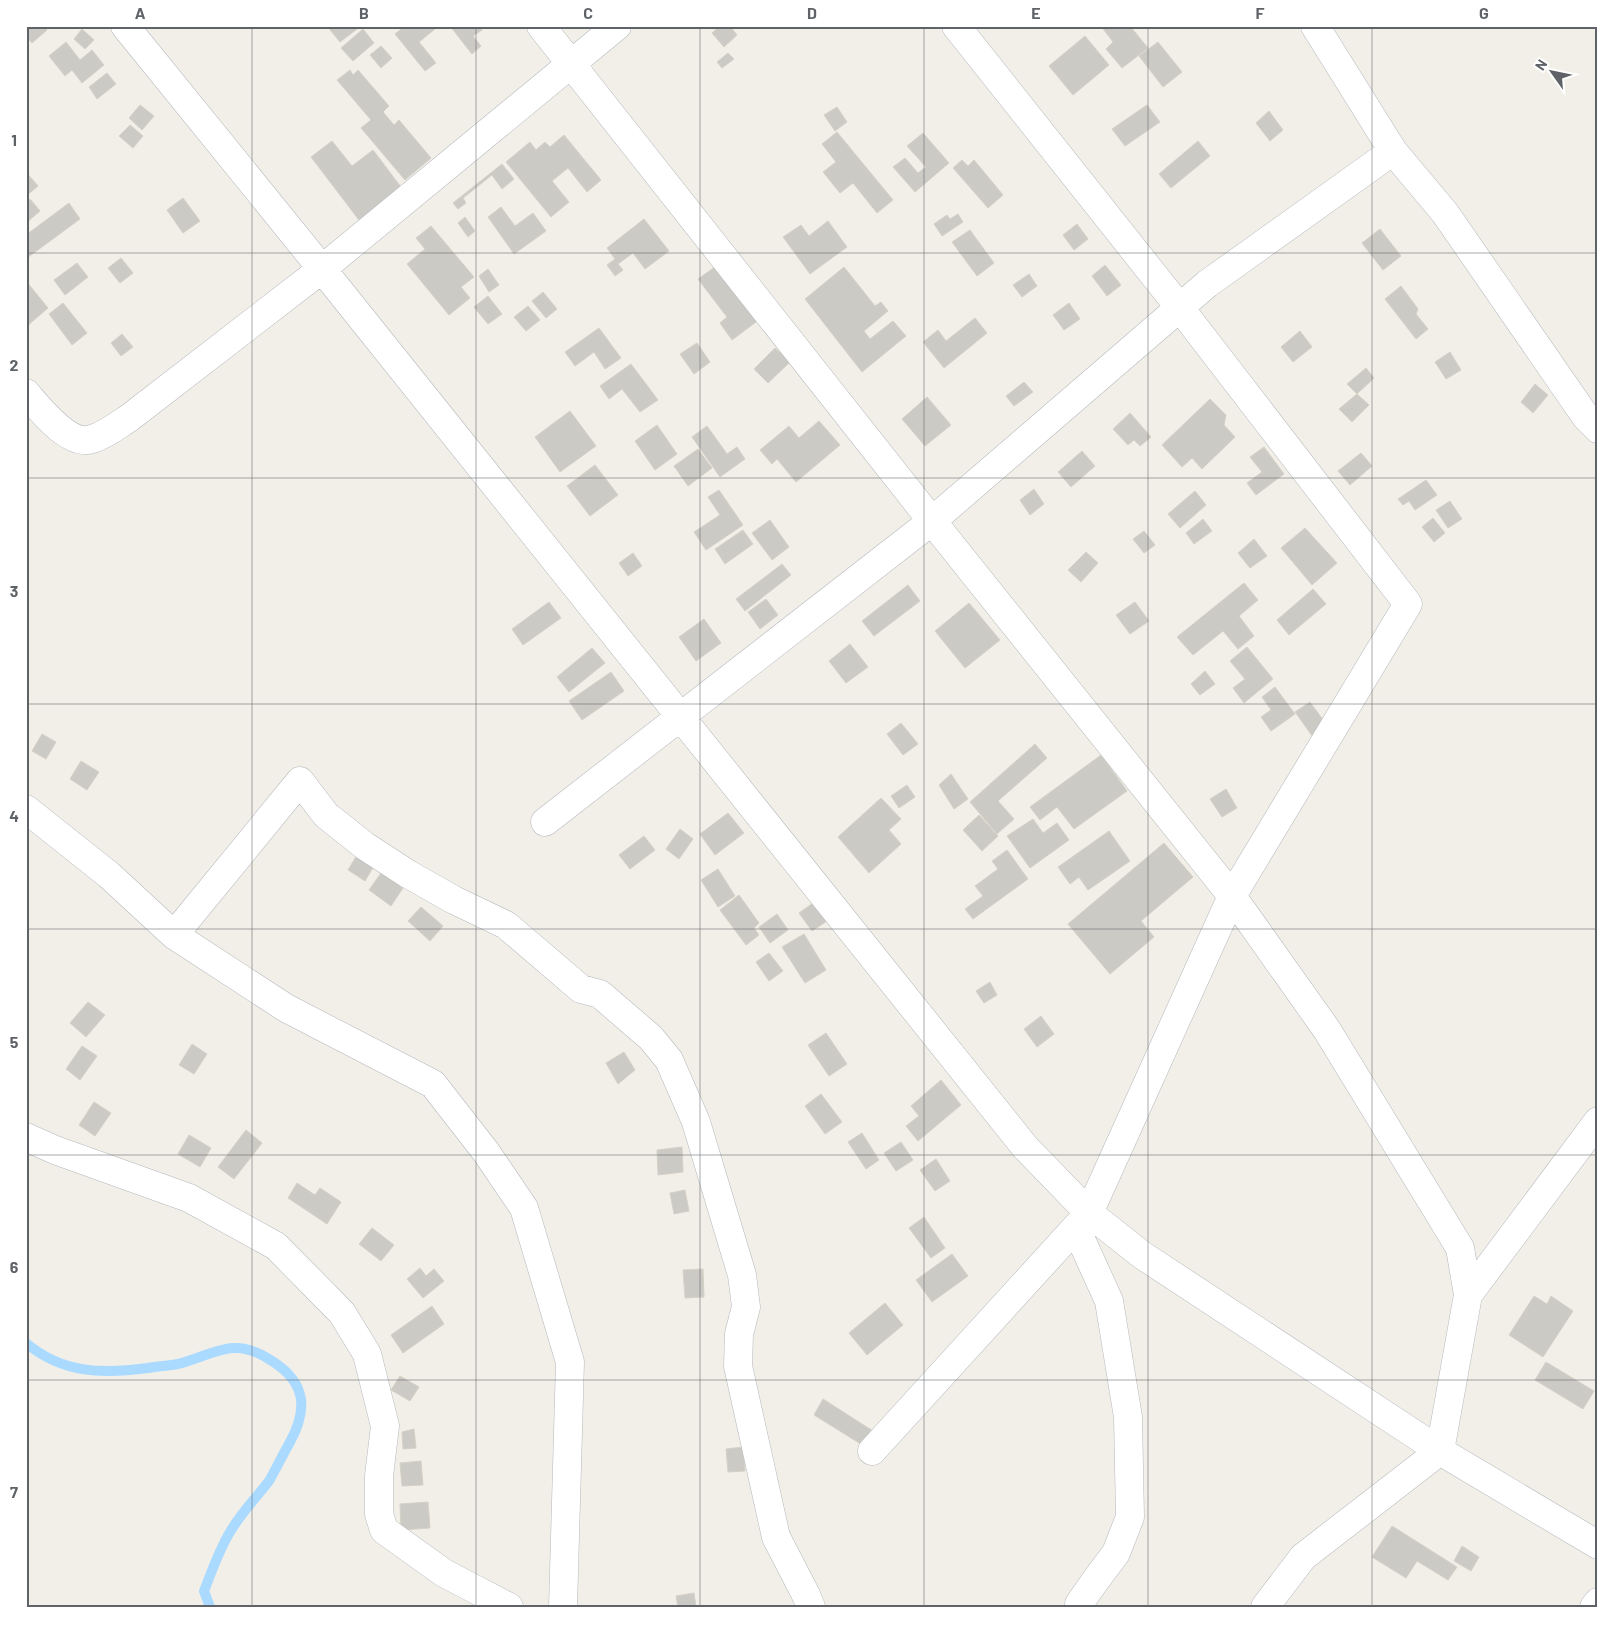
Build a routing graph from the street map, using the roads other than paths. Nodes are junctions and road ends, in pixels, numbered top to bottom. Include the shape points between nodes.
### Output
1 (125, 26) edge
2 (541, 26) edge
3 (617, 26) edge
4 (956, 26) edge
5 (1315, 26) edge
6 (572, 64) junction
7 (1393, 151) junction
8 (322, 269) junction
9 (1180, 308) junction
10 (26, 393) edge
11 (1598, 429) edge
12 (932, 521) junction
13 (680, 716) junction
14 (26, 809) edge
15 (544, 822) dead end
16 (1232, 896) junction
17 (174, 935) junction
18 (1598, 1121) edge
19 (26, 1136) edge
20 (1089, 1213) junction
21 (1468, 1295) junction
22 (872, 1451) dead end
23 (1440, 1451) junction
24 (1598, 1545) edge
25 (1598, 1602) edge
26 (509, 1607) edge
27 (563, 1607) edge
28 (810, 1607) edge
29 (1079, 1607) edge
30 (1265, 1607) edge
31 (1594, 1607) edge

1 - 8 street
2 - 6 street
3 - 6 street
4 - 9 street
5 - 7 street
6 - 8 street
6 - 12 street
7 - 9 street via 1207,284
7 - 11 street via 1445,213
8 - 10 street via 129,418 91,440 72,438
8 - 13 street
9 - 12 street
9 - 16 street via 1408,604
12 - 13 street
12 - 16 street
13 - 15 street
13 - 20 street via 1025,1147
14 - 17 street via 109,875
16 - 20 street
16 - 21 street via 1327,1030 1460,1248
17 - 27 street via 286,1008 433,1084 524,1208 570,1362
17 - 28 street via 300,781 326,815 365,846 454,900 506,925 581,989 600,994 651,1038 669,1060 696,1122 742,1275 746,1307 739,1334 738,1366 776,1537
18 - 21 street
19 - 26 street via 55,1150 189,1198 276,1246 342,1313 367,1354 385,1426 379,1476 379,1514 384,1530 444,1573
20 - 22 street
20 - 23 street via 1161,1267
20 - 29 street via 1079,1235 1109,1301 1128,1417 1130,1517 1116,1554
21 - 23 street
23 - 24 street
23 - 30 street via 1303,1557
25 - 31 street

